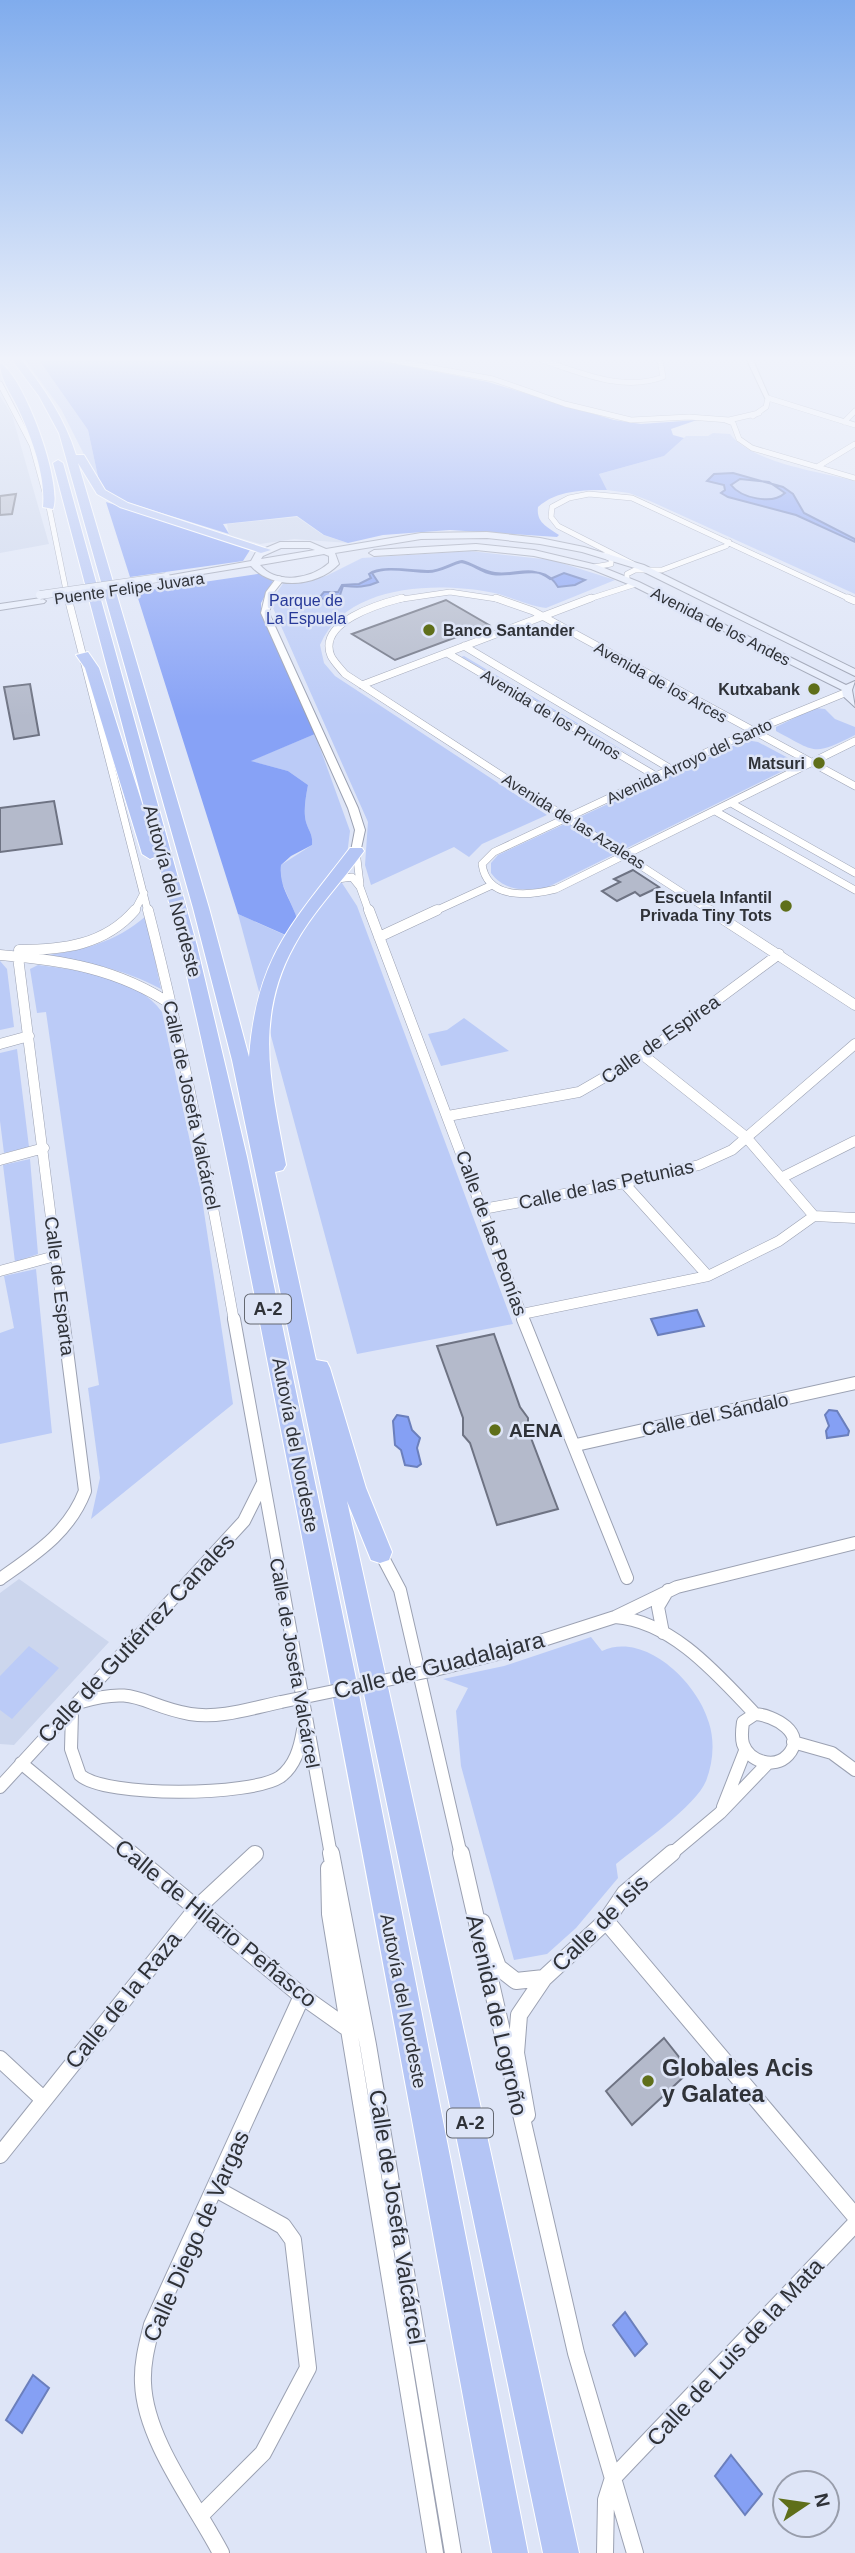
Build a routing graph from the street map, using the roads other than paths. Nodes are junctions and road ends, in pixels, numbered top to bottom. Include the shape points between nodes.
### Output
1 (41, 479) edge
2 (46, 479) edge
3 (62, 479) edge
4 (77, 479) edge
5 (94, 479) edge
6 (49, 507) junction
7 (729, 542) junction
8 (264, 550) junction
9 (333, 555) junction
10 (604, 555) junction
11 (633, 564) junction
12 (256, 567) junction
13 (594, 567) junction
14 (650, 571) junction
15 (281, 578) junction
16 (631, 582) junction
17 (41, 598) junction
18 (0, 601) edge
19 (855, 601) edge
20 (0, 607) edge
21 (541, 616) junction
22 (464, 646) junction
23 (447, 653) junction
24 (83, 655) junction
25 (855, 673) edge
26 (362, 685) junction
27 (850, 688) edge
28 (855, 704) edge
29 (752, 731) junction
30 (855, 741) edge
31 (812, 763) junction
32 (671, 769) junction
33 (656, 776) junction
34 (855, 786) edge
35 (731, 803) junction
36 (715, 811) junction
37 (567, 817) junction
38 (356, 851) junction
39 (626, 854) junction
40 (855, 873) edge
41 (338, 879) junction
42 (492, 885) junction
43 (360, 887) junction
44 (855, 890) edge
45 (144, 893) junction
46 (379, 937) junction
47 (189, 946) junction
48 (0, 949) edge
49 (779, 954) junction
50 (0, 956) edge
51 (18, 957) junction
52 (172, 1005) junction
53 (855, 1005) edge
54 (29, 1036) junction
55 (0, 1044) edge
56 (855, 1044) edge
57 (643, 1055) junction
58 (448, 1116) junction
59 (746, 1137) junction
60 (855, 1142) edge
61 (44, 1149) junction
62 (0, 1160) edge
63 (781, 1178) junction
64 (624, 1183) junction
65 (484, 1209) junction
66 (814, 1216) junction
67 (855, 1217) edge
68 (55, 1256) junction
69 (286, 1268) junction
70 (0, 1271) edge
71 (708, 1276) junction
72 (293, 1296) junction
73 (522, 1314) junction
74 (855, 1383) edge
75 (576, 1445) junction
76 (263, 1483) junction
77 (855, 1543) edge
78 (380, 1552) joint
79 (627, 1578) dead end
80 (0, 1579) edge
81 (669, 1589) junction
82 (615, 1617) junction
83 (663, 1633) junction
84 (76, 1707) junction
85 (755, 1714) junction
86 (305, 1721) junction
87 (793, 1742) junction
88 (745, 1751) junction
89 (22, 1763) junction
90 (767, 1764) junction
91 (855, 1770) edge
92 (0, 1787) edge
93 (720, 1813) junction
94 (329, 1841) junction
95 (255, 1854) dead end
96 (466, 1880) junction
97 (198, 1908) junction
98 (606, 1921) junction
99 (544, 1978) junction
100 (302, 1996) junction
101 (349, 2030) junction
102 (368, 2045) junction
103 (0, 2059) edge
104 (43, 2099) junction
105 (0, 2155) edge
106 (216, 2189) junction
107 (855, 2216) edge
108 (544, 2220) junction
109 (855, 2224) edge
110 (613, 2479) junction
111 (202, 2514) junction
112 (221, 2553) edge
113 (435, 2553) edge
114 (453, 2553) edge
115 (510, 2553) edge
116 (561, 2553) edge
117 (605, 2553) edge
118 (635, 2553) edge

1 - 6 street, Calle de Josefa Valcárcel
2 - 6 highway
3 - 47 highway, Autovía del Nordeste / A-2
4 - 69 highway, Autovía del Nordeste / A-2 via 201,908 241,1060
5 - 8 highway via 101,492 122,504
6 - 24 street, Calle de Josefa Valcárcel
7 - 11 street via 621,496 579,495 552,507 551,517 558,526
7 - 14 street
7 - 19 street
8 - 9 main road via 300,544
8 - 12 main road
9 - 10 main road, Avenida de los Andes via 388,540 456,535 540,541
9 - 12 main road, Puente Felipe Juvara
9 - 13 main road, Avenida de los Andes via 476,547 534,553
9 - 15 main road via 329,570 320,574
10 - 11 main road, Avenida de los Andes
10 - 13 street via 612,560 611,565
11 - 14 main road, Avenida de los Andes
12 - 15 main road
12 - 17 main road, Puente Felipe Juvara
13 - 16 main road, Avenida de los Andes
14 - 16 street via 632,571 627,574
14 - 25 main road, Avenida de los Andes
15 - 38 street, Calle de las Peonías via 270,592 265,612 353,808 360,830
16 - 21 street
16 - 27 main road, Avenida de los Andes
17 - 18 main road, Puente Felipe Juvara
17 - 20 main road, Puente Felipe Juvara
21 - 22 street
21 - 26 street, Avenida de los Arces via 507,601 465,593 416,594 375,604 341,625 331,642 339,668
21 - 29 street, Avenida de los Arces
22 - 23 street
22 - 32 street, Avenida de los Prunos
23 - 26 street
23 - 33 street, Avenida de los Prunos
24 - 45 street, Calle de Josefa Valcárcel
24 - 47 highway via 92,668 172,920
26 - 37 street, Avenida de las Azaleas
27 - 28 main road
27 - 29 street, Avenida Arroyo del Santo
29 - 31 street, Avenida de los Arces
29 - 32 street, Avenida Arroyo del Santo
30 - 31 street
31 - 34 street, Avenida de los Arces
31 - 35 street
32 - 33 street, Avenida Arroyo del Santo
33 - 37 street, Avenida Arroyo del Santo
35 - 36 street
35 - 40 street
36 - 39 street
36 - 44 street
37 - 39 street, Avenida de las Azaleas
37 - 42 street, Avenida Arroyo del Santo via 486,857 482,871
38 - 41 highway
38 - 43 street, Calle de las Peonías
39 - 42 street via 543,893 510,893
39 - 49 street, Avenida de las Azaleas
41 - 43 street via 352,877
41 - 69 highway via 282,953 270,979 261,1019 258,1063 273,1134
42 - 46 street
43 - 46 street, Calle de las Peonías
45 - 48 street via 126,922 101,937 56,950
45 - 52 street, Calle de Josefa Valcárcel
46 - 58 street, Calle de las Peonías
47 - 115 highway, Autovía del Nordeste / A-2 via 237,1157 339,1660
49 - 53 street, Avenida de las Azaleas
49 - 57 street, Calle de Espirea
50 - 51 street
51 - 52 street via 113,971 141,983
51 - 54 street, Calle de Esparta
52 - 76 street, Calle de Josefa Valcárcel via 207,1170
54 - 55 street
54 - 61 street, Calle de Esparta
56 - 59 street, Calle de las Petunias
57 - 58 street, Calle de Espirea via 579,1092
57 - 59 street
58 - 65 street, Calle de las Peonías
59 - 63 street
59 - 64 street, Calle de las Petunias via 732,1150 699,1165
60 - 63 street
61 - 62 street
61 - 68 street, Calle de Esparta
63 - 66 street
64 - 65 street, Calle de las Petunias
64 - 71 street
65 - 73 street, Calle de las Peonías
66 - 67 street
66 - 71 street via 779,1241
68 - 70 street
68 - 80 street, Calle de Esparta via 85,1491 69,1525
69 - 72 highway, Autovía del Nordeste / A-2
71 - 73 street
72 - 78 highway, A-2 via 330,1396 354,1488
72 - 116 highway, Autovía del Nordeste / A-2
73 - 75 street, Calle de las Peonías
74 - 75 street, Calle del Sándalo
75 - 79 street, Calle de las Peonías
76 - 84 street, Calle de Gutiérrez Canales via 244,1521
76 - 86 street, Calle de Josefa Valcárcel
77 - 81 street, Calle de Guadalajara
78 - 96 street, Avenida de Logroño via 400,1590
81 - 82 street, Calle de Guadalajara
81 - 83 street via 658,1607
82 - 83 street via 639,1619
82 - 84 street, Calle de Guadalajara, bridge via 435,1670 212,1716 189,1714 134,1695 108,1694
83 - 85 street via 724,1681
84 - 86 street via 70,1740 74,1764 87,1782 112,1789 248,1788 271,1783 288,1771 299,1753
84 - 89 street, Calle de Gutiérrez Canales
85 - 87 street via 780,1720
85 - 88 street via 743,1722 739,1736
86 - 94 street, Calle de Josefa Valcárcel
87 - 90 street via 790,1754
87 - 91 street via 832,1753
88 - 90 street
88 - 93 street, Calle de Isis
89 - 92 street, Calle de Gutiérrez Canales
89 - 97 street, Calle de Hilario Peñasco
90 - 93 street, Calle de Isis
93 - 98 street, Calle de Isis via 625,1893
94 - 101 street, Calle de Josefa Valcárcel via 330,1914
94 - 102 street, Calle de Josefa Valcárcel
95 - 97 street, Calle de la Raza
96 - 99 street, Calle de Isis via 498,1967 516,1981
96 - 108 street, Avenida de Logroño
97 - 100 street, Calle de Hilario Peñasco
97 - 104 street, Calle de la Raza
98 - 99 street, Calle de Isis
98 - 107 street
99 - 108 street, Calle de Isis via 519,2015 516,2053
100 - 101 street, Calle de Hilario Peñasco
100 - 106 street, Calle Diego de Vargas
101 - 102 street, Calle de Hilario Peñasco
101 - 113 street, Calle de Josefa Valcárcel
102 - 114 street, Calle de Josefa Valcárcel
103 - 104 street
104 - 105 street, Calle de la Raza
106 - 111 street, Calle Diego de Vargas via 152,2325 142,2363 146,2400 158,2439
106 - 111 street via 283,2226 292,2240 308,2368 263,2453
108 - 110 street, Avenida de Logroño
109 - 110 street, Calle de Luis de la Mata
110 - 117 street, Avenida de Logroño via 606,2500
110 - 118 street, Avenida de Logroño
111 - 112 street, Calle Diego de Vargas

